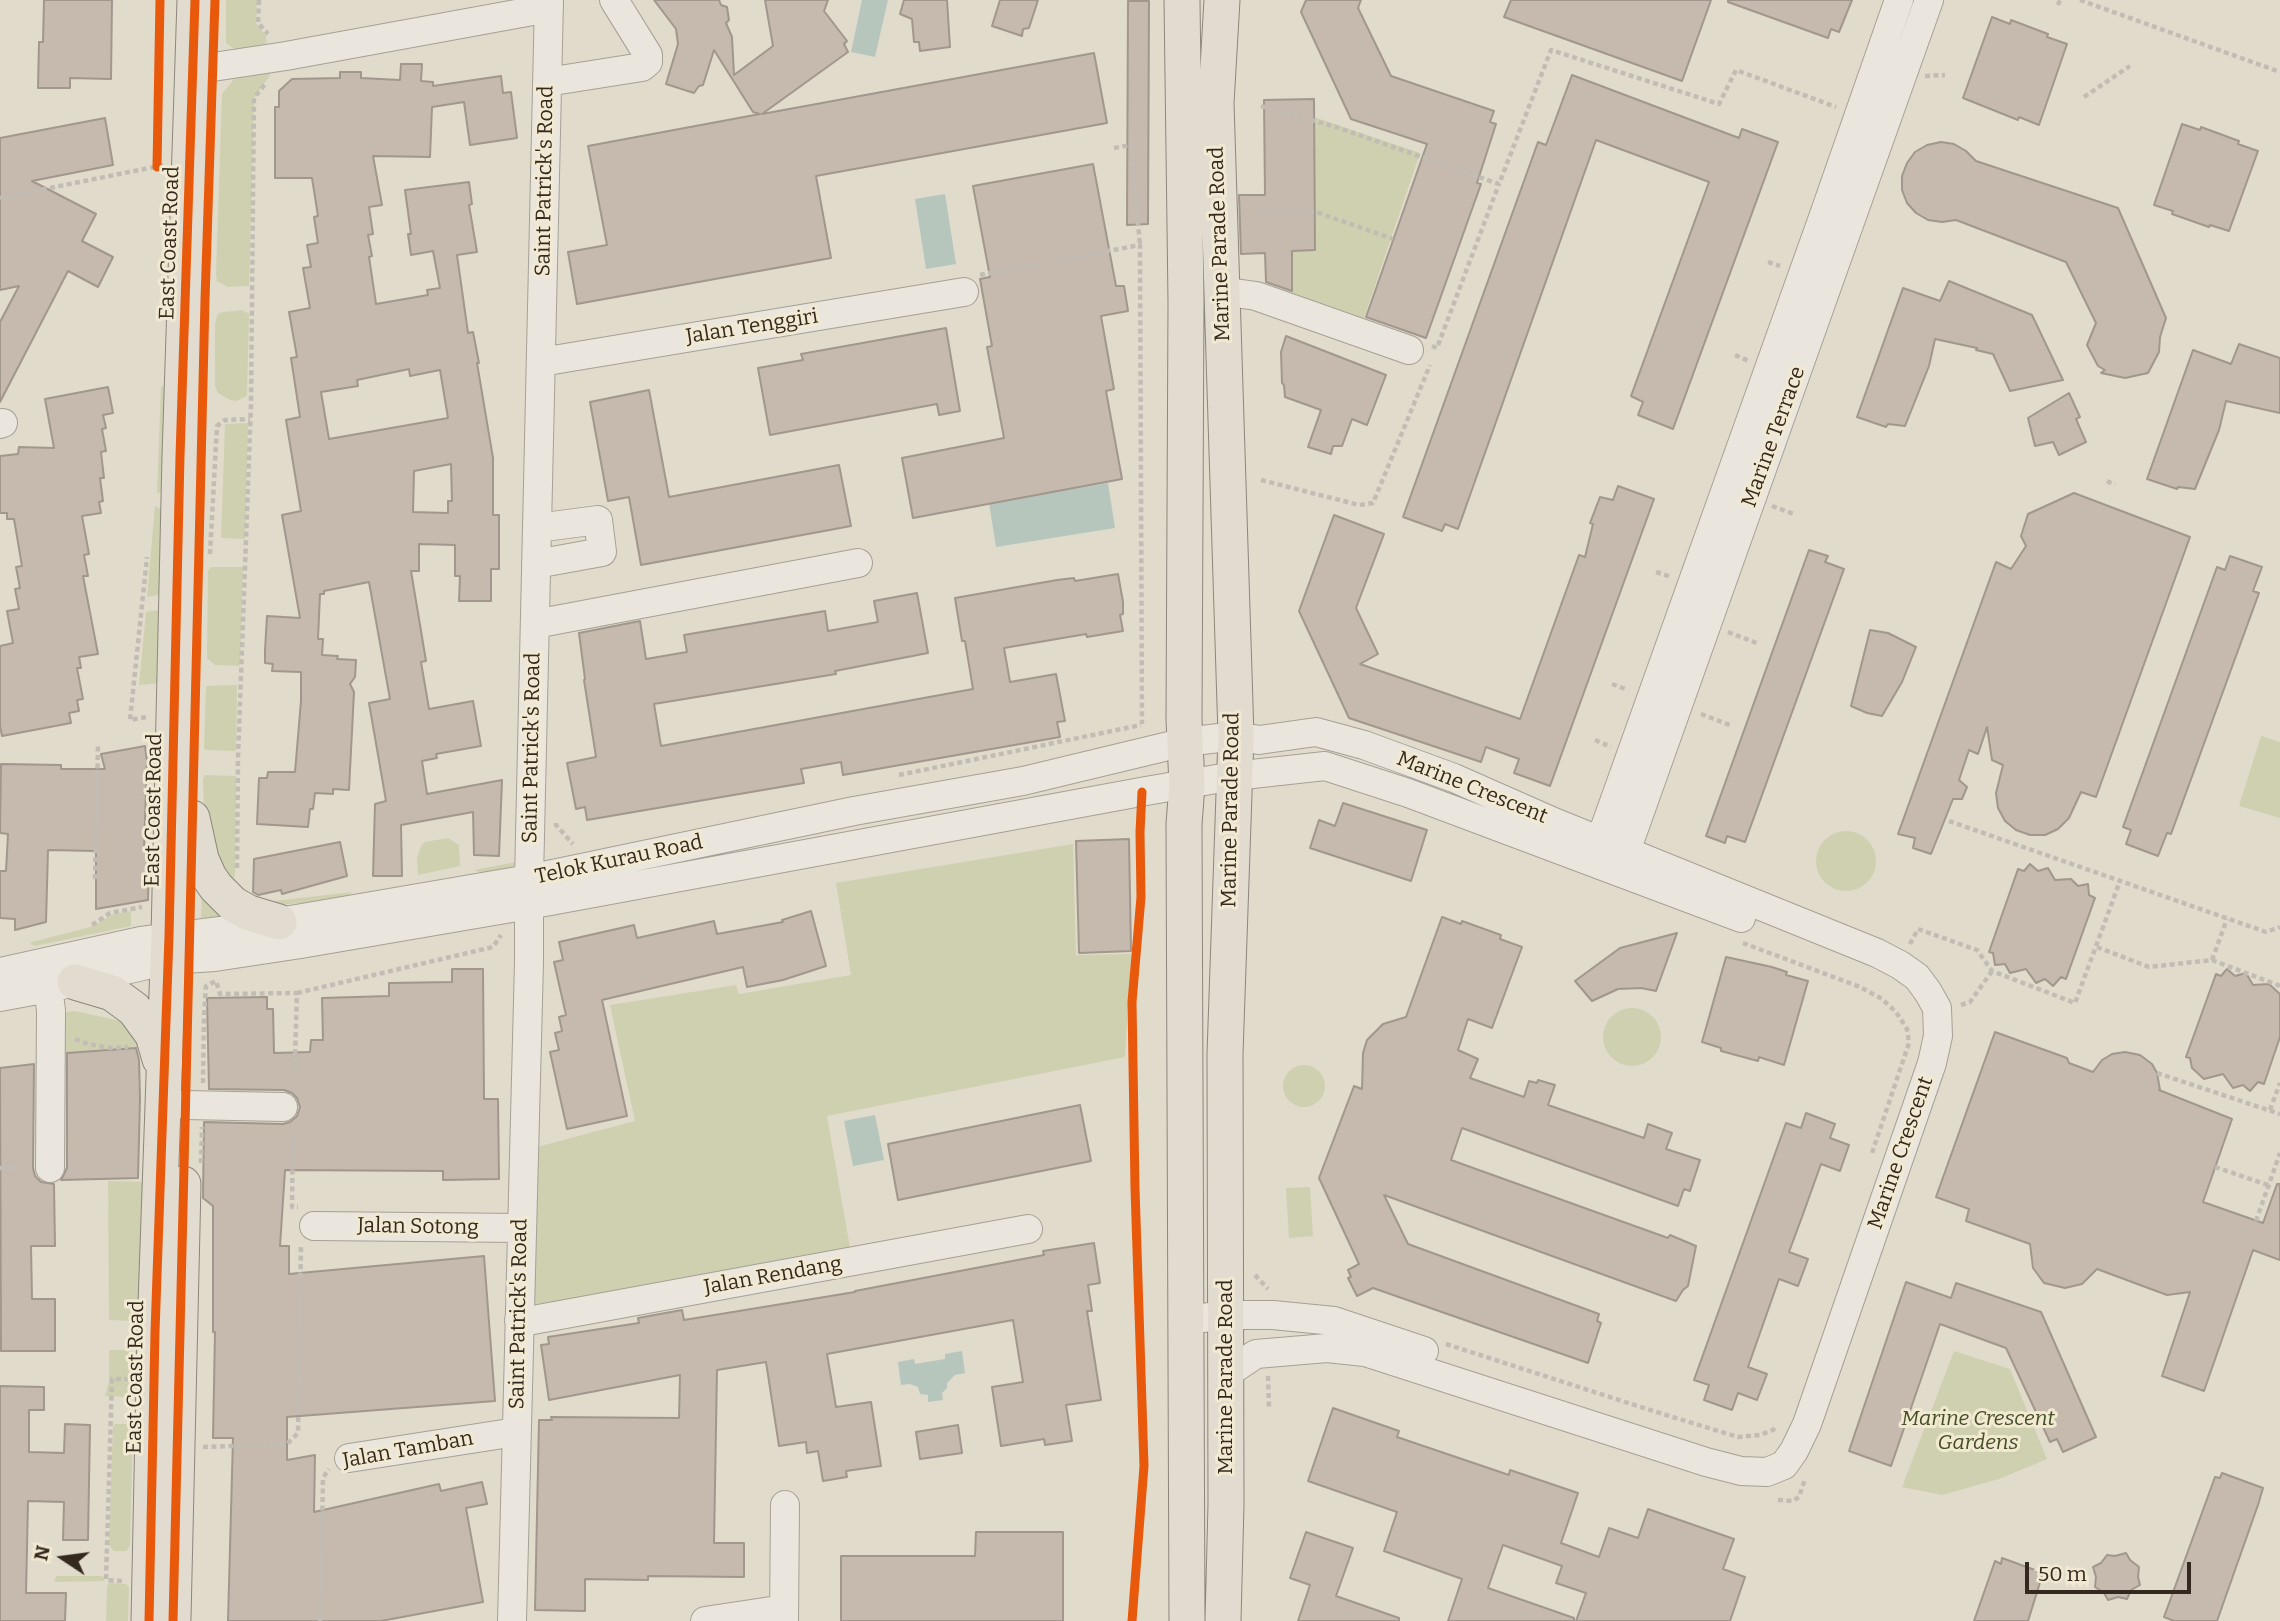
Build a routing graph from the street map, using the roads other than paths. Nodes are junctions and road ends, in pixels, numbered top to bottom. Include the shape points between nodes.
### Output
1 (195, 0) edge
2 (215, 0) edge
3 (614, 0) edge
4 (1182, 0) edge
5 (1222, 0) edge
6 (1899, 0) edge
7 (1929, 0) edge
8 (549, 4) edge
9 (203, 69) junction
10 (547, 82) junction
11 (1221, 291) junction
12 (964, 292) road end
13 (1422, 352) road end
14 (541, 362) junction
15 (537, 528) junction
16 (858, 563) dead end
17 (536, 564) junction
18 (535, 624) junction
19 (1236, 736) junction
20 (1185, 741) junction
21 (1234, 776) junction
22 (1187, 785) junction
23 (192, 818) junction
24 (1609, 857) junction
25 (530, 880) junction
26 (279, 922) junction
27 (44, 961) junction
28 (185, 961) junction
29 (0, 972) edge
30 (62, 985) junction
31 (0, 997) edge
32 (163, 1073) junction
33 (194, 1106) junction
34 (290, 1107) road end
35 (50, 1168) dead end
36 (305, 1228) road end
37 (522, 1228) junction
38 (1028, 1229) dead end
39 (1226, 1315) junction
40 (519, 1320) junction
41 (1187, 1320) junction
42 (1226, 1374) junction
43 (516, 1432) junction
44 (349, 1458) road end
45 (785, 1505) dead end
46 (784, 1615) edge
47 (149, 1621) edge
48 (173, 1621) edge
49 (512, 1621) edge
50 (705, 1621) edge
51 (1187, 1621) edge
52 (1223, 1621) edge

1 - 9 main road, East Coast Road
2 - 9 main road, East Coast Road
3 - 10 street via 648,62
4 - 20 main road, Marine Parade Road
5 - 11 main road, Marine Parade Road via 1216,103
6 - 24 street, Marine Terrace
7 - 24 street, Marine Terrace
8 - 9 street
8 - 10 street, Saint Patrick's Road
9 - 23 main road, East Coast Road
9 - 28 main road, East Coast Road via 180,456
10 - 14 street, Saint Patrick's Road
11 - 13 street via 1256,296
11 - 19 main road, Marine Parade Road
12 - 14 street, Jalan Tenggiri
14 - 15 street, Saint Patrick's Road
15 - 17 street, Saint Patrick's Road
15 - 17 street via 598,520 602,552
16 - 18 street
17 - 18 street, Saint Patrick's Road
18 - 25 street, Saint Patrick's Road
19 - 20 street, Telok Kurau Road
19 - 21 main road, Marine Parade Road
19 - 24 street, Marine Crescent via 1259,740 1316,732 1364,745 1454,779
20 - 22 main road, Marine Parade Road
20 - 25 street, Telok Kurau Road via 1023,781 854,811
21 - 22 street, Telok Kurau Road
21 - 24 street, Marine Crescent via 1325,766
21 - 39 main road, Marine Parade Road via 1225,1055
22 - 25 street, Telok Kurau Road
22 - 41 main road, Marine Parade Road
23 - 26 main road via 201,859 216,887 249,913
23 - 28 main road, East Coast Road
24 - 39 street, Marine Crescent via 1870,967 1907,988 1922,1012 1918,1058 1793,1419 1773,1454 1743,1457 1646,1429 1334,1321
24 - 42 street, Marine Crescent via 1888,959 1917,977 1937,1008 1938,1036 1932,1062 1811,1412 1784,1465 1767,1472 1741,1471 1365,1352 1327,1348 1256,1354
25 - 26 street, Telok Kurau Road
25 - 28 street, Telok Kurau Road via 268,949
25 - 37 street, Saint Patrick's Road
26 - 28 street, Telok Kurau Road
27 - 28 street, Telok Kurau Road
27 - 29 street, Telok Kurau Road
27 - 30 street
28 - 30 street, Telok Kurau Road
28 - 32 main road, East Coast Road
28 - 33 main road, East Coast Road
30 - 31 street, Telok Kurau Road
30 - 32 main road via 112,993 134,1009 153,1035
30 - 35 street via 50,1023
32 - 47 main road, East Coast Road
33 - 34 street
33 - 48 main road, East Coast Road
36 - 37 street, Jalan Sotong
37 - 40 street, Saint Patrick's Road
38 - 40 street, Jalan Rendang
39 - 41 street, Marine Crescent
39 - 42 main road, Marine Parade Road
40 - 43 street, Saint Patrick's Road
41 - 51 main road, Marine Parade Road
42 - 52 main road, Marine Parade Road
43 - 44 street, Jalan Tamban
43 - 49 street, Saint Patrick's Road
45 - 46 street
46 - 50 street

